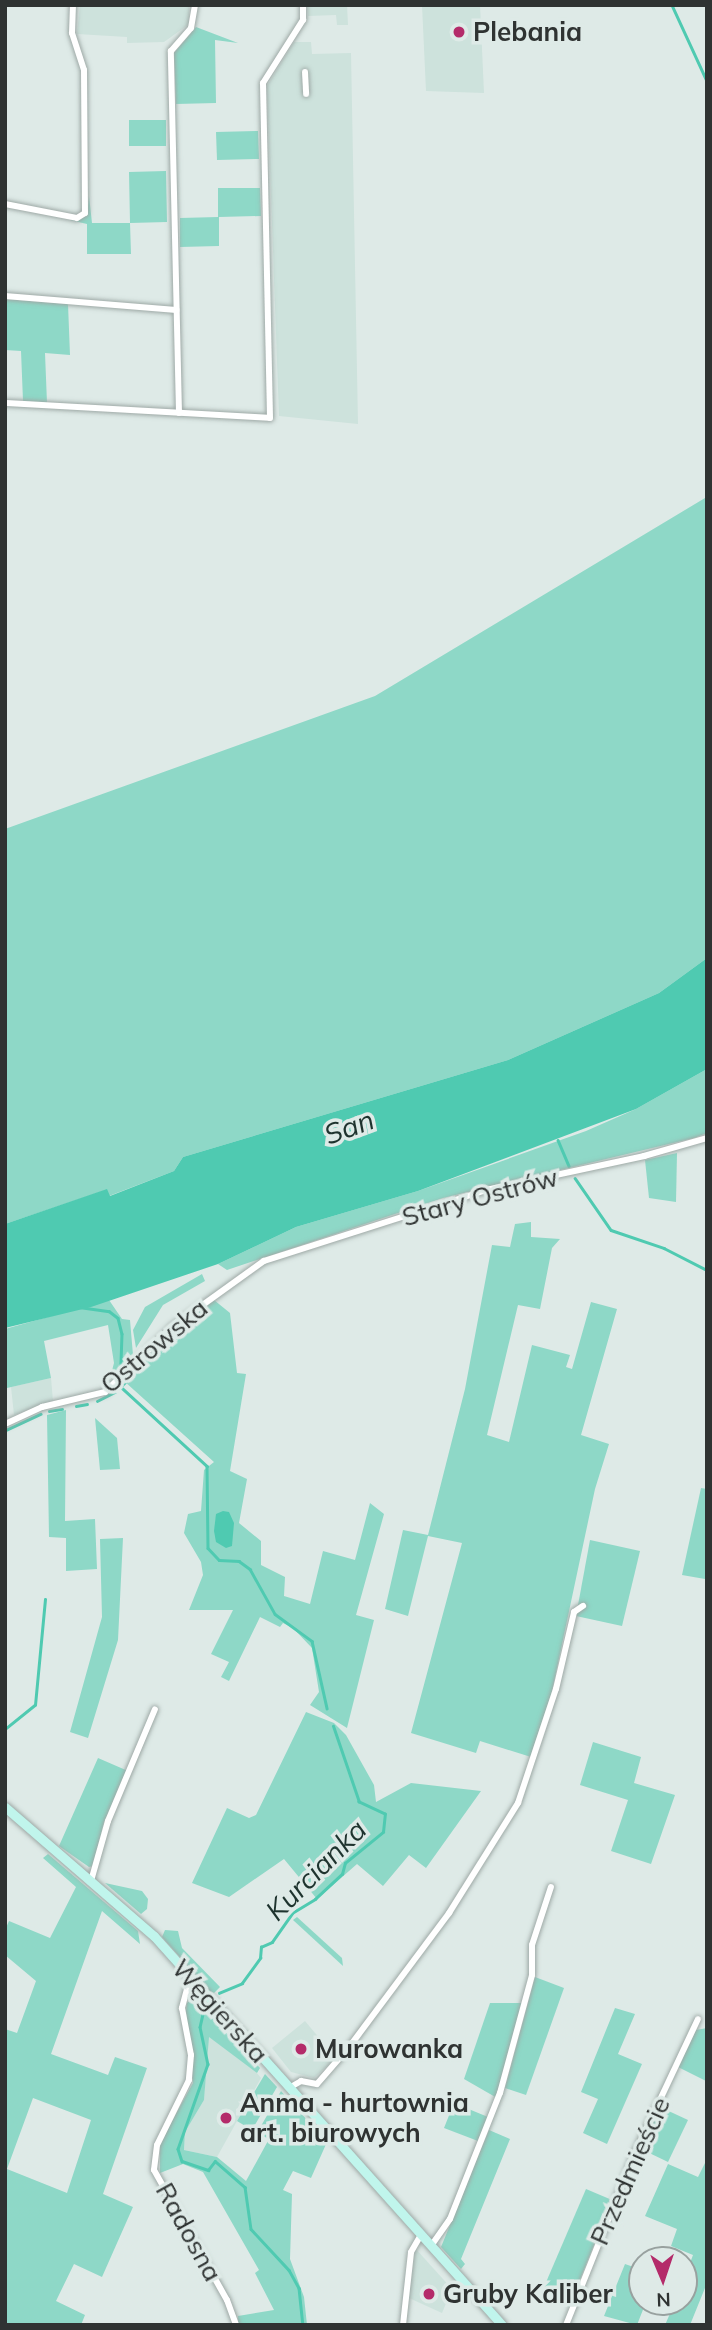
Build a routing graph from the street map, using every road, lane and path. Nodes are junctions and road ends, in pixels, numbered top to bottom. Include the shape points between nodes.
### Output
1 (73, 5) edge
2 (195, 5) edge
3 (303, 5) edge
4 (304, 72) dead end
5 (306, 94) dead end
6 (5, 204) edge
7 (5, 296) edge
8 (176, 310) junction
9 (5, 403) edge
10 (179, 413) junction
11 (707, 1138) edge
12 (255, 1266) joint
13 (5, 1424) edge
14 (583, 1606) dead end
15 (155, 1709) dead end
16 (5, 1808) edge
17 (91, 1881) junction
18 (551, 1887) dead end
19 (195, 1983) junction
20 (698, 2019) dead end
21 (289, 2088) junction
22 (421, 2235) junction
23 (431, 2246) junction
24 (236, 2325) edge
25 (403, 2325) edge
26 (502, 2325) edge
27 (566, 2325) edge

1 - 6 street via 72,33 83,70 85,212 77,218
2 - 8 street via 191,28 171,51
3 - 10 street via 303,20 263,83 272,415 264,420
4 - 5 street
7 - 8 street
8 - 10 street
9 - 10 street
11 - 12 street, Stary Ostrów via 485,1190
12 - 13 street, Ostrowska via 172,1327 104,1392 42,1407
14 - 21 street via 574,1612 556,1689 518,1803 449,1913 350,2046 317,2084 301,2081
15 - 17 street via 108,1821
16 - 17 main road, Węgierska
17 - 19 main road, Węgierska via 154,1936
18 - 23 street via 532,1945 532,1975 500,2093 450,2219
19 - 21 main road, Węgierska
19 - 24 street, Radosna via 187,1989 182,2008 191,2055 189,2080 157,2145 154,2170 228,2300
20 - 27 street, Przedmieście via 634,2155
21 - 22 main road, Węgierska
22 - 23 main road, Węgierska
22 - 25 street via 411,2252
23 - 26 main road, Węgierska

